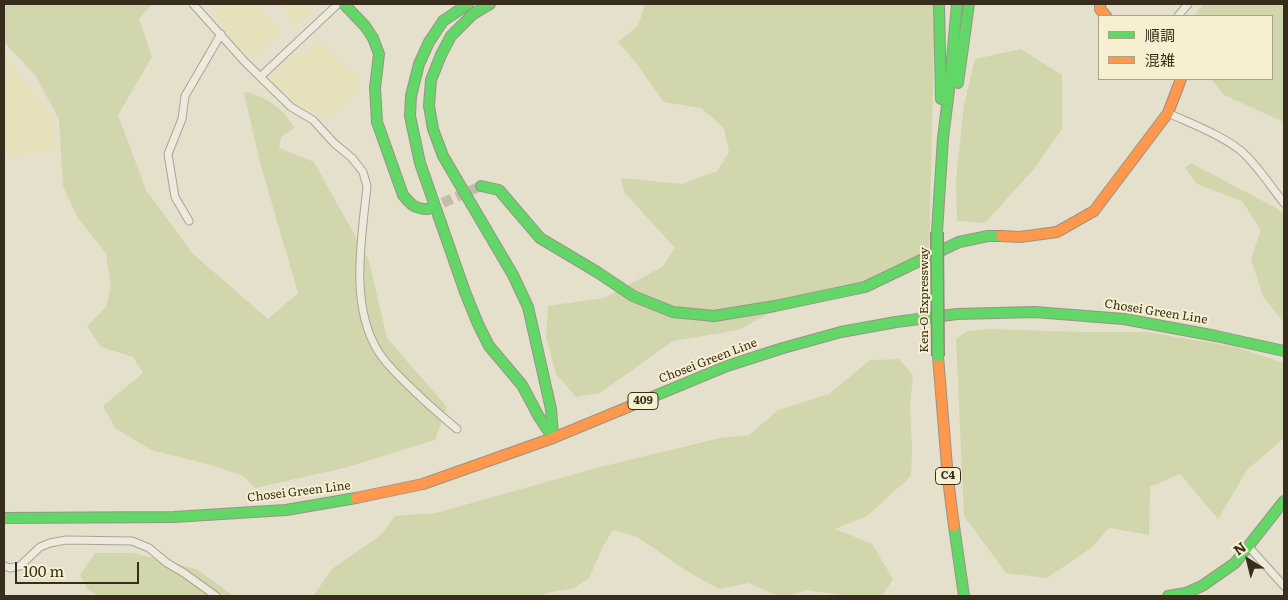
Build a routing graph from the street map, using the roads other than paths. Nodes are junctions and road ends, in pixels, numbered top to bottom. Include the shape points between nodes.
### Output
1 (193, 4) edge
2 (338, 4) edge
3 (344, 4) edge
4 (468, 4) edge
5 (490, 4) edge
6 (939, 4) edge
7 (956, 4) edge
8 (969, 4) edge
9 (1100, 4) edge
10 (1188, 4) edge
11 (1105, 15) edge
12 (1179, 15) edge
13 (221, 34) junction
14 (260, 77) junction
15 (1181, 80) edge
16 (1168, 113) junction
17 (943, 138) junction
18 (480, 186) dead end
19 (939, 196) junction
20 (1284, 203) edge
21 (428, 209) dead end
22 (189, 221) dead end
23 (1284, 351) edge
24 (457, 428) dead end
25 (553, 438) junction
26 (1284, 501) edge
27 (4, 518) edge
28 (1249, 547) junction
29 (4, 566) edge
30 (1284, 586) edge
31 (216, 596) edge
32 (964, 596) edge
33 (1168, 596) edge

1 - 13 street
2 - 14 street
3 - 21 main road via 365,26 380,54 375,88 377,122 403,195 411,205
4 - 25 main road via 443,21 429,42 419,64 410,116 420,163 478,324 488,346 522,385
5 - 25 main road via 473,14 451,36 431,80 429,106 443,156 513,275 528,307
6 - 19 main road
7 - 17 main road, Ken-O Expressway / C4
8 - 17 main road via 952,123
9 - 11 main road
10 - 12 street
13 - 14 street
13 - 22 street via 185,96 182,118 168,154 175,197
14 - 24 street via 291,107 313,120 363,172 366,186 360,280 369,335 392,369
15 - 16 main road
16 - 18 main road via 1094,211 1057,232 1020,237 988,236 959,242 865,287 714,316 673,312 633,296 540,238 498,190
16 - 20 street via 1240,150
17 - 19 main road, Ken-O Expressway / C4
19 - 32 main road, Ken-O Expressway / C4, bridge via 938,356 948,479
23 - 25 main road, Chosei Green Line / 409 via 1124,319 1035,312 957,314 841,332 783,348 728,366
25 - 27 main road, Chosei Green Line / 409 via 423,484 286,510 174,517
26 - 28 main road
28 - 30 street
28 - 33 main road via 1235,563 1202,586
29 - 31 street via 20,566 40,547 50,543 66,540 132,541 150,548

